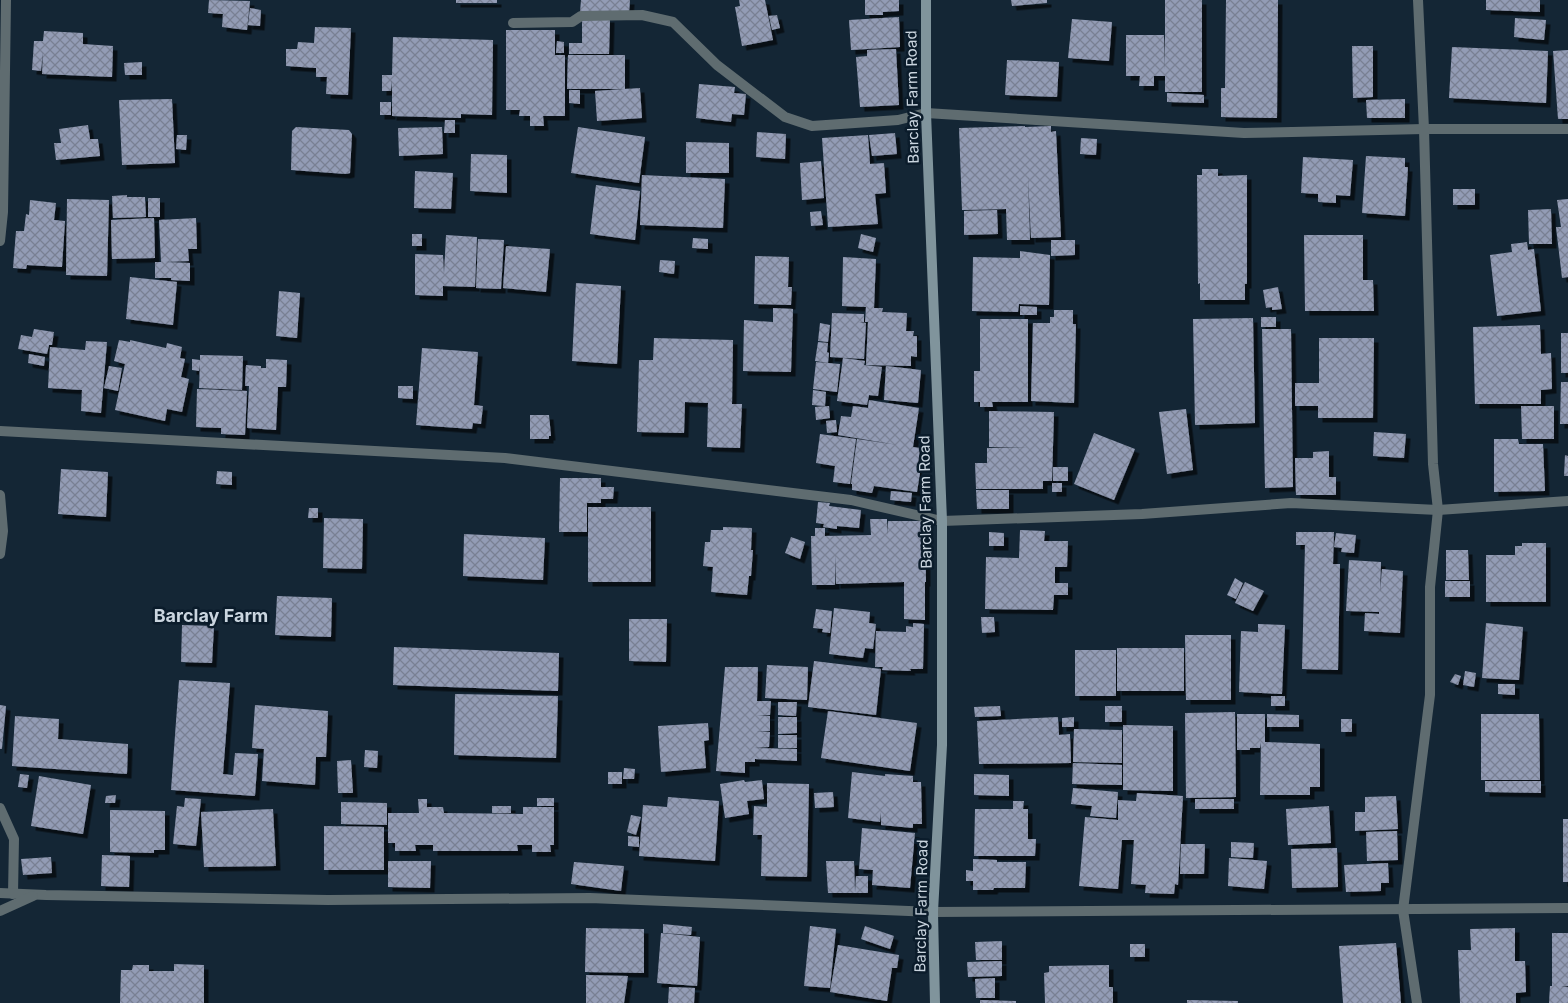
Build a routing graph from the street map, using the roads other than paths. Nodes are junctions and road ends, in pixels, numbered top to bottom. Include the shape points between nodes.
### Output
1 (6, 0) edge
2 (926, 0) edge
3 (1418, 0) edge
4 (513, 23) dead end
5 (926, 113) junction
6 (1424, 129) junction
7 (1568, 129) edge
8 (0, 241) edge
9 (0, 431) edge
10 (0, 495) edge
11 (1568, 501) edge
12 (1438, 510) junction
13 (942, 521) junction
14 (0, 554) edge
15 (0, 808) edge
16 (0, 893) edge
17 (13, 894) junction
18 (34, 895) junction
19 (1568, 908) edge
20 (1403, 910) junction
21 (0, 911) edge
22 (932, 912) junction
23 (935, 1003) edge
24 (1417, 1003) edge

1 - 8 street
2 - 5 street, Barclay Farm Road
3 - 6 street
4 - 5 street via 572,22 581,16 635,15 674,22 717,65 777,111 812,126 898,120
5 - 6 street via 1244,133
5 - 13 street, Barclay Farm Road
6 - 7 street
6 - 12 street via 1433,464
9 - 13 street via 505,458 851,500
10 - 14 street via 3,531
11 - 12 street
12 - 13 street via 1292,503 1142,514
12 - 20 street via 1430,587 1430,695
13 - 22 street, Barclay Farm Road via 942,745
15 - 17 street via 14,839
16 - 17 street
17 - 18 street
18 - 21 street
18 - 22 street via 328,900 590,898
19 - 20 street
20 - 22 street
20 - 24 street
22 - 23 street, Barclay Farm Road

